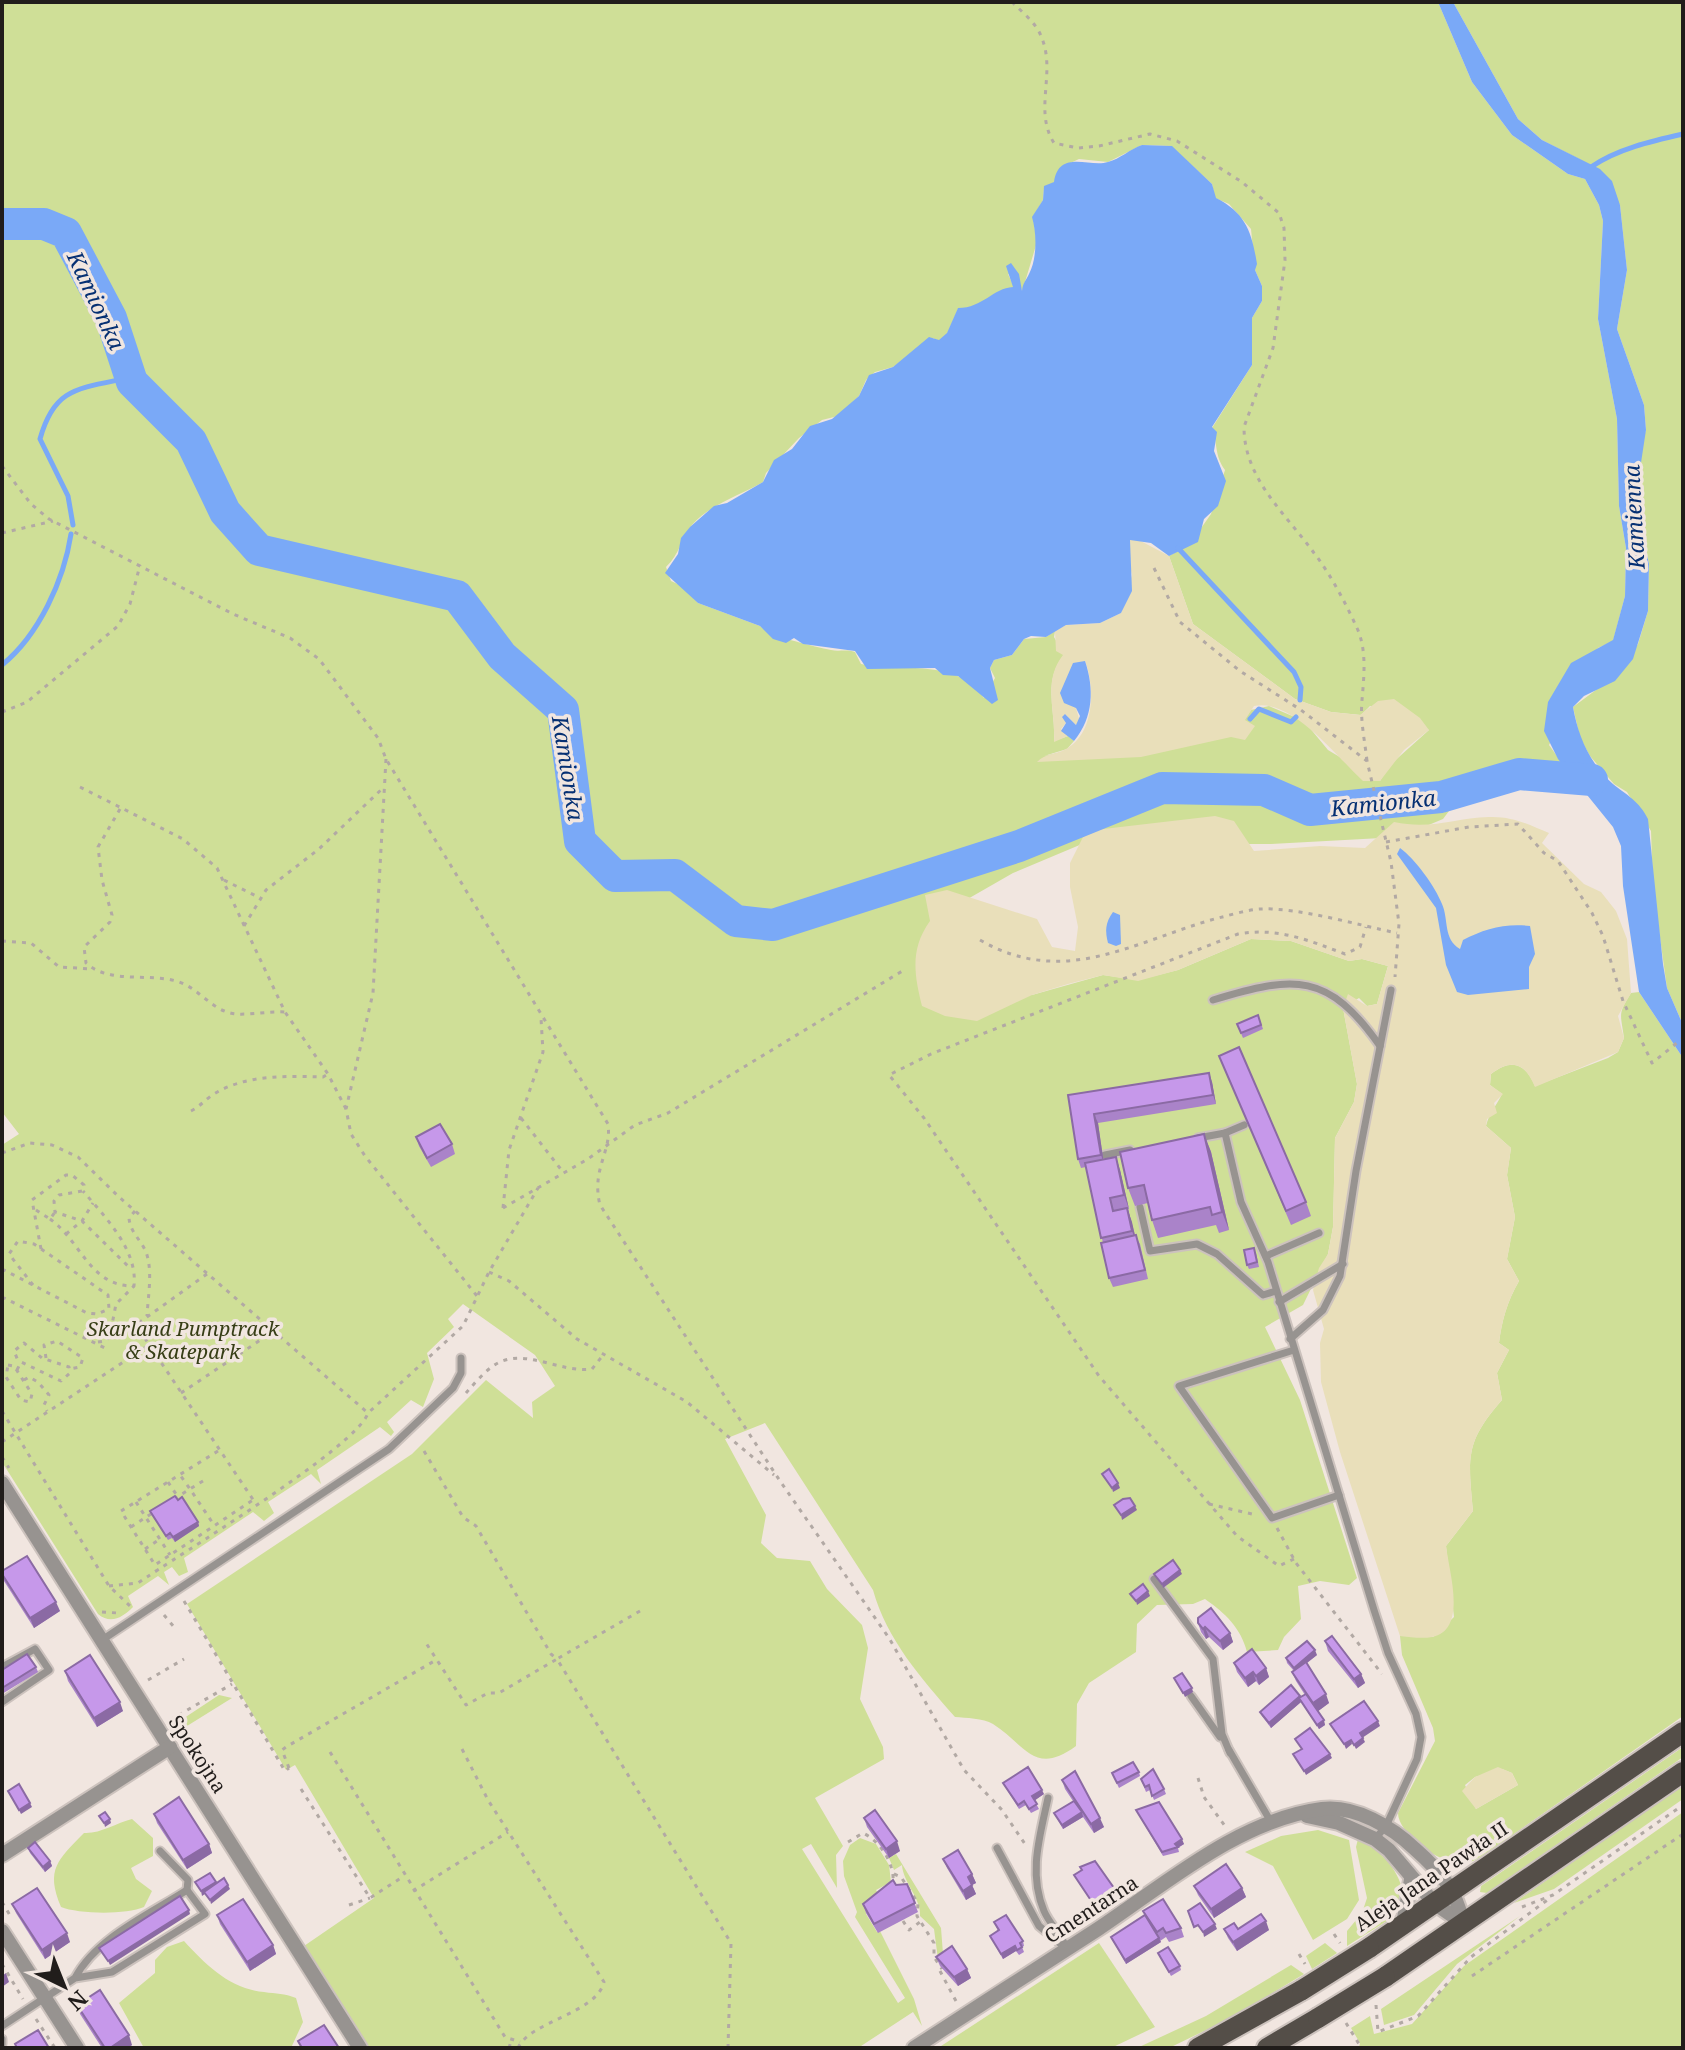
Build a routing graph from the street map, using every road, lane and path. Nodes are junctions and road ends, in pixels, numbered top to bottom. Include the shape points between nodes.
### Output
1 (1012, 2) edge
2 (2, 466) edge
3 (53, 521) junction
4 (2, 533) edge
5 (141, 563) junction
6 (1154, 568) dead end
7 (2, 712) edge
8 (386, 759) junction
9 (1367, 761) junction
10 (80, 787) dead end
11 (384, 787) junction
12 (121, 808) junction
13 (1386, 842) junction
14 (224, 880) junction
15 (260, 898) junction
16 (244, 926) junction
17 (1366, 927) junction
18 (1399, 933) junction
19 (980, 940) dead end
20 (2, 941) edge
21 (93, 969) junction
22 (904, 970) dead end
23 (1395, 977) dead end
24 (1391, 990) dead end
25 (1213, 1000) dead end
26 (285, 1012) junction
27 (541, 1015) junction
28 (1683, 1038) edge
29 (1380, 1046) junction
30 (328, 1074) junction
31 (346, 1109) junction
32 (191, 1111) dead end
33 (521, 1118) junction
34 (1244, 1125) edge
35 (1225, 1133) junction
36 (1195, 1139) edge
37 (604, 1148) junction
38 (1135, 1149) edge
39 (2, 1153) edge
40 (1105, 1155) dead end
41 (564, 1173) junction
42 (538, 1188) junction
43 (82, 1191) junction
44 (93, 1203) junction
45 (1140, 1207) dead end
46 (35, 1210) junction
47 (135, 1211) junction
48 (55, 1212) junction
49 (50, 1219) junction
50 (82, 1221) junction
51 (1319, 1233) dead end
52 (66, 1234) junction
53 (41, 1249) junction
54 (1266, 1256) junction
55 (1343, 1264) junction
56 (2, 1269) edge
57 (131, 1269) junction
58 (489, 1272) junction
59 (207, 1274) junction
60 (33, 1285) junction
61 (134, 1286) junction
62 (1276, 1291) junction
63 (477, 1296) junction
64 (2, 1297) edge
65 (1279, 1302) junction
66 (147, 1316) junction
67 (140, 1331) junction
68 (274, 1331) junction
69 (110, 1332) junction
70 (1290, 1339) junction
71 (95, 1342) junction
72 (149, 1345) junction
73 (105, 1348) dead end
74 (1294, 1350) junction
75 (604, 1354) junction
76 (461, 1358) dead end
77 (47, 1360) junction
78 (19, 1363) junction
79 (70, 1369) junction
80 (17, 1370) junction
81 (46, 1374) junction
82 (24, 1380) junction
83 (43, 1387) junction
84 (181, 1393) junction
85 (465, 1394) dead end
86 (2, 1411) edge
87 (48, 1412) junction
88 (368, 1413) junction
89 (15, 1433) junction
90 (2, 1442) edge
91 (219, 1450) junction
92 (424, 1451) dead end
93 (180, 1474) junction
94 (203, 1481) dead end
95 (780, 1481) junction
96 (168, 1482) junction
97 (2, 1483) edge
98 (190, 1489) junction
99 (1339, 1495) junction
100 (178, 1497) junction
101 (136, 1502) junction
102 (254, 1502) junction
103 (167, 1504) edge
104 (1209, 1504) junction
105 (157, 1511) edge
106 (146, 1517) junction
107 (1272, 1518) junction
108 (214, 1525) junction
109 (131, 1527) junction
110 (160, 1539) junction
111 (145, 1549) junction
112 (170, 1555) junction
113 (1294, 1559) junction
114 (1154, 1579) edge
115 (109, 1586) junction
116 (187, 1596) dead end
117 (128, 1609) dead end
118 (640, 1611) dead end
119 (157, 1616) dead end
120 (174, 1627) dead end
121 (102, 1640) junction
122 (426, 1643) dead end
123 (184, 1659) dead end
124 (557, 1659) junction
125 (436, 1660) junction
126 (2, 1667) edge
127 (145, 1682) dead end
128 (232, 1684) junction
129 (1407, 1695) junction
130 (1191, 1696) edge
131 (2, 1702) edge
132 (165, 1714) dead end
133 (1683, 1732) edge
134 (170, 1747) junction
135 (462, 1749) dead end
136 (330, 1752) dead end
137 (1230, 1753) junction
138 (1683, 1772) edge
139 (1198, 1778) dead end
140 (301, 1789) dead end
141 (1048, 1798) dead end
142 (1683, 1805) edge
143 (1295, 1815) junction
144 (1271, 1822) junction
145 (1386, 1826) junction
146 (509, 1831) junction
147 (1683, 1834) edge
148 (1234, 1839) junction
149 (1375, 1839) junction
150 (848, 1842) dead end
151 (997, 1848) dead end
152 (160, 1851) dead end
153 (2, 1855) edge
154 (1035, 1861) junction
155 (894, 1874) junction
156 (404, 1876) junction
157 (1411, 1880) junction
158 (187, 1890) junction
159 (1453, 1890) junction
160 (413, 1891) junction
161 (890, 1892) edge
162 (1553, 1895) junction
163 (370, 1898) junction
164 (1434, 1903) junction
165 (349, 1905) dead end
166 (1522, 1907) junction
167 (1511, 1911) dead end
168 (205, 1914) junction
169 (1526, 1915) junction
170 (215, 1919) edge
171 (903, 1921) edge
172 (921, 1921) junction
173 (1463, 1923) junction
174 (1403, 1924) junction
175 (2, 1931) edge
176 (1067, 1949) junction
177 (1299, 1954) dead end
178 (1302, 1960) dead end
179 (1472, 1976) dead end
180 (75, 1978) junction
181 (45, 1998) junction
182 (959, 2007) dead end
183 (2, 2026) edge
184 (1378, 2032) dead end
185 (511, 2041) junction
186 (520, 2042) junction
187 (77, 2048) edge
188 (360, 2048) edge
189 (509, 2048) edge
190 (518, 2048) edge
191 (728, 2048) edge
192 (914, 2048) edge
193 (1198, 2048) edge
194 (1267, 2048) edge

1 - 9 path via 1041,35 1047,59 1043,112 1054,143 1078,148 1137,135 1177,141 1279,213 1285,260 1273,348 1244,427 1248,460 1275,505 1314,553 1358,631
2 - 3 path via 31,504
3 - 4 path
3 - 5 path
5 - 7 path via 118,626 27,702
5 - 8 path via 307,647 359,711
6 - 9 path via 1180,622
8 - 11 path
8 - 27 path
9 - 13 path
10 - 12 path
11 - 15 path
11 - 31 path via 373,993
12 - 14 path via 195,847
12 - 21 path via 98,847 112,915 84,947 86,963
13 - 18 path
13 - 28 path via 1518,824 1558,861 1592,913 1652,1063
14 - 15 path
14 - 16 path
15 - 16 path
16 - 26 path
17 - 18 path
17 - 19 path via 1260,909 1076,962 1043,962 1001,952
17 - 104 path via 1360,947 1345,954 1291,934 1261,929 1238,934 889,1075 924,1118 1099,1376
18 - 23 path
20 - 21 path via 31,943 59,967
21 - 26 path via 177,981 237,1014
22 - 37 path
24 - 29 lane
25 - 29 lane via 1296,981 1336,996 1359,1016
26 - 30 path
27 - 33 path via 543,1052
27 - 37 path via 608,1124
29 - 55 lane
30 - 31 path
30 - 32 path via 245,1082 212,1095
31 - 63 path via 351,1134 365,1156
33 - 41 path
33 - 42 path via 509,1150 503,1208
34 - 35 lane
35 - 36 lane
35 - 54 lane via 1241,1202
37 - 41 path
37 - 95 path via 597,1178 600,1205
38 - 40 lane
39 - 47 path via 30,1143 62,1148 87,1164
41 - 42 path
42 - 58 path
43 - 44 path
43 - 46 path via 78,1178 66,1175 36,1194
43 - 48 path via 59,1195
44 - 50 path
44 - 57 path via 122,1242
45 - 62 lane via 1150,1251 1197,1244 1217,1254 1263,1295
46 - 49 path
46 - 53 path
47 - 59 path
47 - 66 path via 130,1227 149,1266
48 - 49 path
48 - 50 path
49 - 52 path
50 - 52 path
50 - 57 path
51 - 54 lane
52 - 61 path via 99,1276 119,1287
53 - 60 path via 24,1240 10,1248 14,1264
53 - 60 path via 108,1295 109,1309 87,1313
54 - 62 lane
55 - 65 lane
55 - 70 lane via 1323,1310
56 - 60 path
57 - 61 path
58 - 63 path
58 - 75 path via 509,1281 577,1339
59 - 66 path
59 - 68 path
61 - 69 path via 116,1304
62 - 65 lane
63 - 88 path via 463,1326
64 - 71 path
65 - 70 lane
66 - 67 path
67 - 69 path
67 - 72 path
68 - 84 path
68 - 88 path
69 - 71 path via 106,1341
70 - 74 lane
71 - 73 path
72 - 84 path
72 - 87 path
74 - 99 lane
74 - 107 lane via 1179,1386
75 - 85 path via 592,1369 577,1372 532,1359 495,1364
75 - 95 path via 687,1402
76 - 121 lane via 453,1388 389,1449
77 - 78 path via 20,1344 14,1351
77 - 79 path
77 - 79 path via 44,1345 57,1341 83,1358 80,1367
78 - 80 path
78 - 81 path
79 - 81 path via 64,1381
80 - 82 path
80 - 82 path via 8,1365 5,1373 27,1403 32,1394
81 - 83 path
82 - 83 path via 29,1377
83 - 87 path via 49,1395 44,1405
84 - 91 path
86 - 89 path
87 - 89 path
88 - 102 path via 360,1427 312,1467
89 - 90 path
89 - 115 path
91 - 93 path
91 - 102 path
92 - 124 path
93 - 96 path
93 - 98 path
94 - 98 path
95 - 154 path via 889,1638 964,1770 1012,1823
96 - 100 path
96 - 101 path
97 - 121 street, Spokojna
98 - 100 path
98 - 108 path
99 - 107 lane
99 - 129 lane via 1385,1643
100 - 103 path
101 - 106 path
101 - 109 path via 121,1511
102 - 108 path
102 - 115 path via 138,1583
104 - 107 path
104 - 113 path via 1257,1553 1279,1566
105 - 106 path
106 - 109 path
106 - 110 path
107 - 113 path
108 - 112 path
109 - 111 path
110 - 111 path
110 - 112 path
111 - 112 path via 155,1565
113 - 129 path via 1378,1670
114 - 137 lane via 1213,1659 1222,1734
115 - 117 path via 126,1599
116 - 128 path via 183,1604
118 - 124 path
119 - 120 path via 167,1617
121 - 134 street, Spokojna
122 - 125 path
123 - 127 path
124 - 125 path via 499,1693 466,1705
124 - 191 path via 731,1943
125 - 128 path via 286,1747 285,1771
126 - 131 lane via 35,1649 49,1670
128 - 132 path via 172,1720
129 - 145 lane via 1416,1714 1420,1750
130 - 137 lane
133 - 159 main road, Aleja Jana Pawła II
134 - 153 street
134 - 188 street, Spokojna
135 - 146 path
136 - 156 path
137 - 144 lane
138 - 173 main road
139 - 148 path via 1204,1797
140 - 163 path
141 - 154 lane
142 - 162 path
143 - 144 street, Cmentarna
143 - 145 street, Cmentarna via 1334,1809
143 - 149 street, Cmentarna via 1339,1823
144 - 148 street, Cmentarna
145 - 149 lane
145 - 159 street, Cmentarna via 1439,1871
146 - 160 path
146 - 186 path via 604,1982 580,2007
147 - 179 path
148 - 176 street, Cmentarna
149 - 157 street, Cmentarna
150 - 155 path via 870,1834
151 - 176 lane via 1039,1926
152 - 158 lane via 188,1880
154 - 176 lane via 1044,1911
155 - 161 path
155 - 172 path via 913,1894
156 - 160 path
156 - 163 path
157 - 164 street, Cmentarna
157 - 174 street
158 - 168 lane
158 - 180 lane via 102,1946 83,1962
159 - 164 main road, Aleja Jana Pawła II
159 - 173 street, Cmentarna
160 - 185 path
162 - 166 path
162 - 169 path
163 - 165 path
164 - 173 street, Cmentarna
164 - 174 main road, Aleja Jana Pawła II
166 - 167 path
166 - 169 path
168 - 170 lane
168 - 180 lane via 112,1972
169 - 184 path via 1471,1957 1418,2016
171 - 172 path via 909,1930
172 - 182 path
173 - 194 main road, bridge
174 - 193 main road, Aleja Jana Pawła II, bridge via 1302,1990
175 - 181 street
176 - 192 street, Cmentarna
177 - 178 path
180 - 181 lane
181 - 183 lane
181 - 187 street
185 - 186 path
185 - 189 path
186 - 190 path

